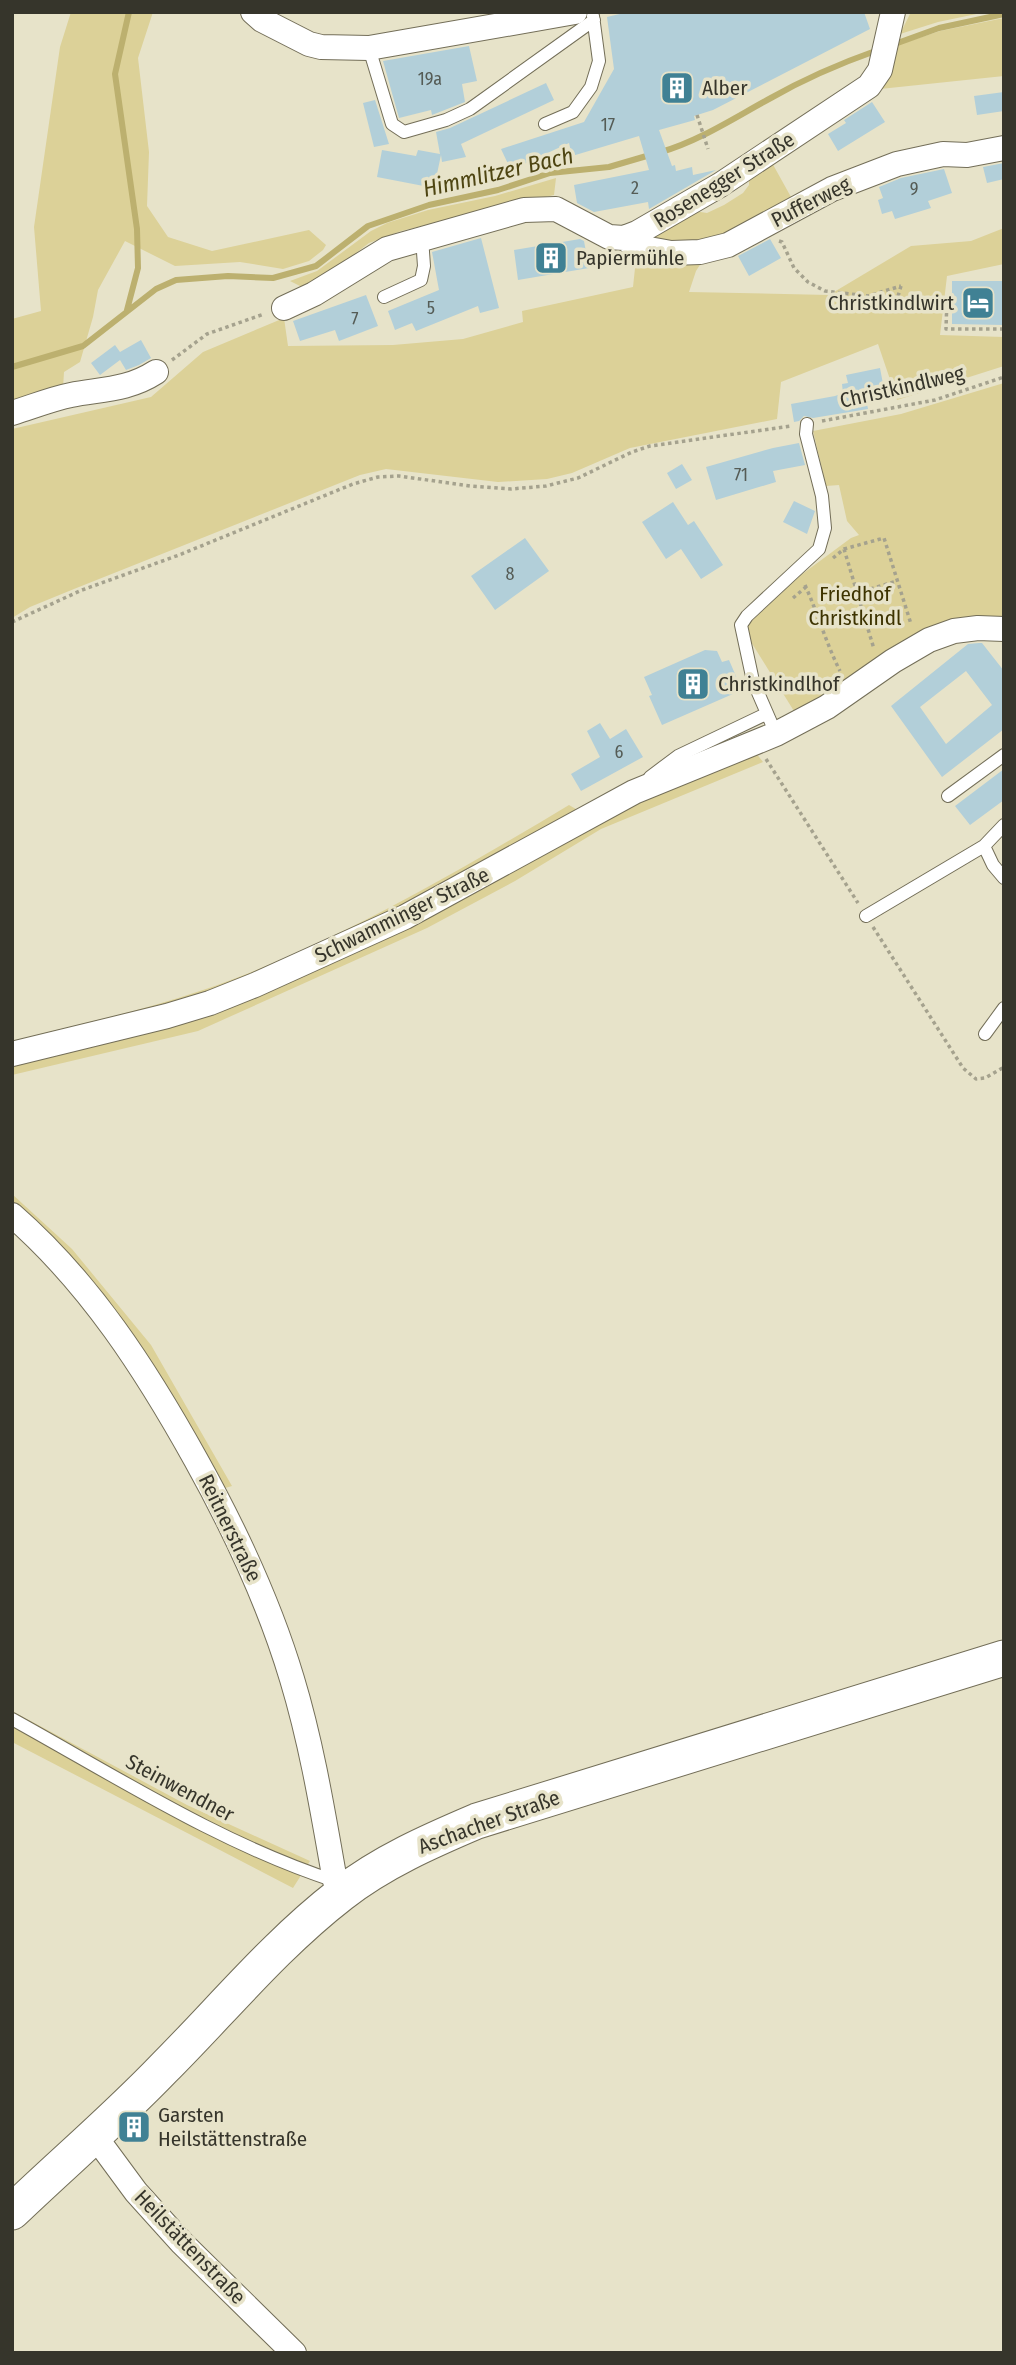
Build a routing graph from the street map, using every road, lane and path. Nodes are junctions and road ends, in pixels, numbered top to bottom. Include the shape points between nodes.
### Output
1 (253, 12) edge
2 (893, 12) edge
3 (587, 15) edge
4 (369, 48) junction
5 (696, 116) dead end
6 (545, 124) dead end
7 (1004, 148) edge
8 (708, 149) dead end
9 (767, 224) junction
10 (422, 238) junction
11 (624, 238) junction
12 (384, 297) dead end
13 (285, 308) joint
14 (1004, 329) edge
15 (156, 372) joint
16 (1004, 377) edge
17 (12, 413) edge
18 (807, 424) junction
19 (844, 549) junction
20 (824, 565) dead end
21 (804, 581) dead end
22 (897, 581) junction
23 (857, 593) junction
24 (12, 622) edge
25 (912, 627) dead end
26 (1004, 629) edge
27 (884, 645) dead end
28 (840, 673) dead end
29 (771, 724) junction
30 (1004, 755) edge
31 (948, 796) dead end
32 (1004, 825) edge
33 (984, 846) junction
34 (1004, 878) edge
35 (866, 916) dead end
36 (1004, 1008) edge
37 (985, 1034) dead end
38 (12, 1054) edge
39 (12, 1215) edge
40 (1004, 1658) edge
41 (12, 1719) edge
42 (339, 1887) junction
43 (94, 2135) junction
44 (12, 2212) edge
45 (294, 2353) edge

1 - 4 street via 309,44
2 - 11 street, Rosenegger Straße via 880,70 869,86 668,217
3 - 4 street
3 - 4 lane via 470,109 404,132 392,124
3 - 6 lane via 599,61 591,87 573,112
5 - 8 path
7 - 9 street, Pufferweg via 897,164 832,189
9 - 11 street, Pufferweg via 728,245 700,252 638,247
9 - 14 path via 794,268 825,291 868,296 901,286 896,303 947,298 946,329
10 - 11 street via 540,208 556,209 609,237
10 - 12 lane via 421,280
10 - 13 street via 387,249
13 - 15 path via 207,334
15 - 17 street via 125,387 70,396
16 - 18 path, Christkindlweg via 935,400
18 - 24 path, Christkindlweg via 650,446 578,478 546,486 511,489 379,477 82,590
18 - 29 lane via 822,496 825,528 820,549 741,625 753,681
19 - 20 path
19 - 22 path via 884,538
19 - 23 path
21 - 28 path
22 - 23 path
22 - 25 path
23 - 27 path via 875,652
26 - 29 street, Schwamminger Straße via 954,631 929,640 827,707
29 - 38 street, Schwamminger Straße via 327,954 210,1003
30 - 31 lane
32 - 33 lane
33 - 34 lane
33 - 35 lane
36 - 37 lane
39 - 42 street, Reitnerstraße via 58,1259 131,1351 243,1549 292,1678
40 - 42 street, Aschacher Straße via 477,1821
41 - 42 lane, Steinwendner via 230,1837
42 - 43 street, Aschacher Straße
43 - 44 street, Aschacher Straße
43 - 45 street, Heilstättenstraße via 136,2192

